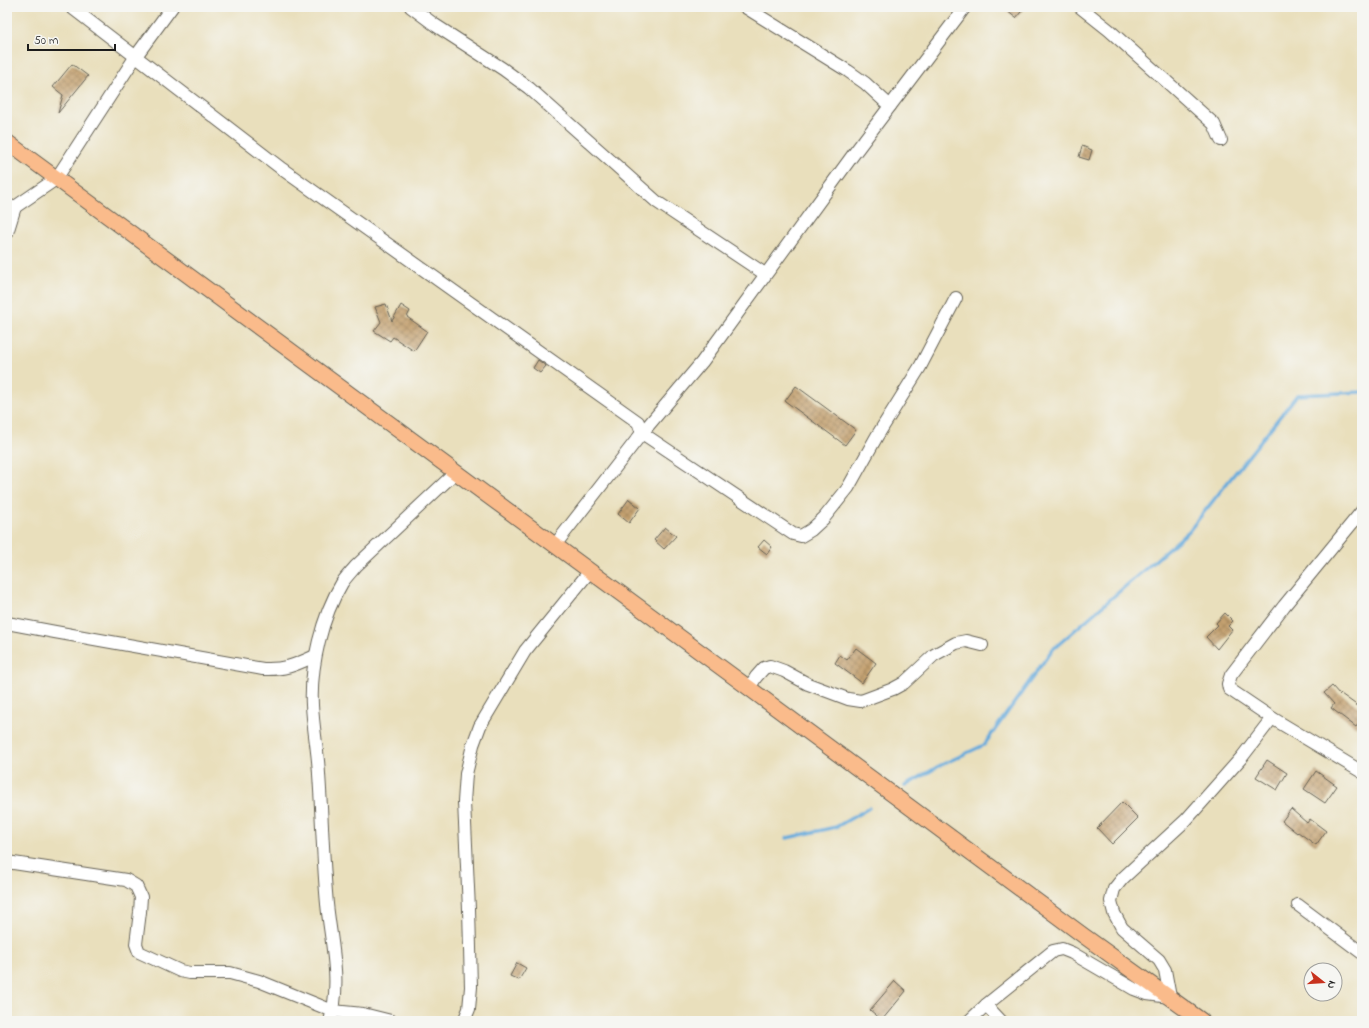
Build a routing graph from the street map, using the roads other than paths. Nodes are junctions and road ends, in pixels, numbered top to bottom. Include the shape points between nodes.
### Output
1 (71, 7) edge
2 (172, 7) edge
3 (411, 7) edge
4 (745, 7) edge
5 (965, 7) edge
6 (1080, 7) edge
7 (136, 56) junction
8 (890, 106) junction
9 (1221, 140) dead end
10 (7, 142) edge
11 (56, 179) junction
12 (11, 209) edge
13 (7, 233) edge
14 (765, 274) junction
15 (956, 298) dead end
16 (642, 433) junction
17 (456, 472) junction
18 (1362, 511) edge
19 (555, 545) junction
20 (590, 571) junction
21 (7, 623) edge
22 (982, 645) dead end
23 (315, 656) junction
24 (749, 688) junction
25 (1272, 718) junction
26 (1362, 772) edge
27 (7, 862) edge
28 (1298, 905) dead end
29 (1362, 953) edge
30 (1170, 997) junction
31 (986, 1005) junction
32 (332, 1016) edge
33 (390, 1021) edge
34 (464, 1021) edge
35 (969, 1021) edge
36 (1001, 1021) edge
37 (1202, 1021) edge

1 - 7 street
2 - 7 street
3 - 14 street via 529,88 657,202
4 - 8 street via 848,71
5 - 8 street
6 - 9 street via 1214,124
7 - 11 street
7 - 16 street via 282,169 638,422
8 - 14 street
10 - 11 main road
11 - 12 street
11 - 17 main road
12 - 13 street
14 - 16 street via 702,362
15 - 16 street via 920,367 873,442 848,488 824,518 802,536 793,534
16 - 19 street
17 - 19 main road
17 - 23 street via 342,582 320,635
18 - 25 street via 1231,675 1229,689
19 - 20 main road
20 - 24 main road
20 - 34 street via 525,651 480,726 473,745 466,774 464,802 471,987 469,1009
21 - 23 street via 263,669 292,666
22 - 24 street via 966,641 956,643 934,654 904,683 861,701 848,699 808,684 770,666 764,668
23 - 32 street via 312,703 327,904 335,969
24 - 30 main road
25 - 26 street
25 - 30 street via 1242,757 1186,820 1114,889 1111,901 1114,913 1122,928 1159,960 1165,970
27 - 32 street via 126,880 136,886 141,897 136,944 139,952 180,971 230,973 259,981
28 - 29 street
30 - 31 street via 1147,994 1134,989 1062,949 1053,951
30 - 37 main road
31 - 35 street
31 - 36 street
32 - 33 street via 363,1014

